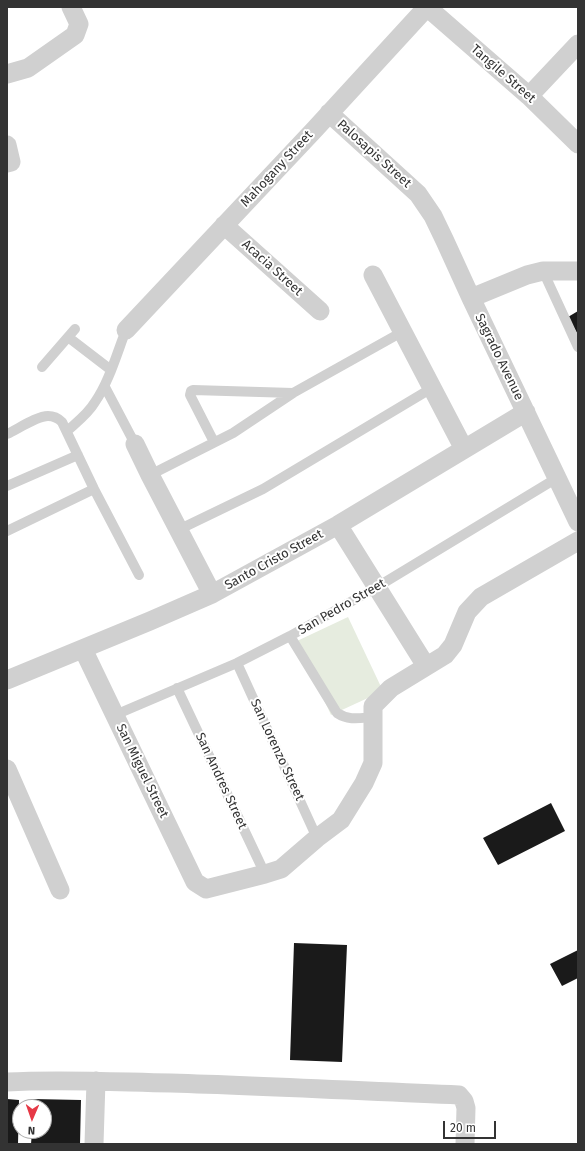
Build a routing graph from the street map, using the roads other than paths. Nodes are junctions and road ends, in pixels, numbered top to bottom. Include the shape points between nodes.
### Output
1 (71, 7) edge
2 (427, 7) edge
3 (578, 44) edge
4 (7, 74) edge
5 (529, 96) junction
6 (329, 113) junction
7 (578, 144) edge
8 (7, 145) edge
9 (7, 163) edge
10 (418, 194) joint
11 (224, 225) junction
12 (543, 271) junction
13 (578, 271) edge
14 (373, 275) dead end
15 (470, 298) junction
16 (320, 310) dead end
17 (126, 330) joint
18 (402, 332) junction
19 (578, 347) edge
20 (42, 367) dead end
21 (111, 370) junction
22 (105, 386) junction
23 (432, 388) junction
24 (293, 393) junction
25 (526, 412) junction
26 (67, 431) junction
27 (7, 434) edge
28 (214, 442) junction
29 (135, 444) joint
30 (464, 449) junction
31 (78, 455) junction
32 (150, 475) junction
33 (557, 478) junction
34 (7, 486) edge
35 (94, 489) junction
36 (578, 522) edge
37 (338, 525) junction
38 (178, 530) junction
39 (7, 532) edge
40 (578, 541) edge
41 (139, 575) dead end
42 (377, 587) junction
43 (212, 594) junction
44 (290, 636) junction
45 (83, 649) junction
46 (237, 663) junction
47 (426, 666) junction
48 (7, 680) edge
49 (177, 688) junction
50 (115, 715) junction
51 (373, 718) junction
52 (7, 769) edge
53 (317, 838) junction
54 (264, 874) junction
55 (60, 890) dead end
56 (96, 1081) junction
57 (7, 1082) edge
58 (94, 1144) edge
59 (465, 1144) edge

1 - 4 street via 79,24 75,35 28,68
2 - 5 street, Tangile Street
2 - 6 street, Mahogany Street
3 - 5 street
5 - 7 street, Tangile Street
6 - 10 street, Palosapis Street
6 - 11 street, Mahogany Street
8 - 9 street via 11,162
10 - 15 street, Sagrado Avenue via 433,216
11 - 16 street, Acacia Street
11 - 17 street, Mahogany Street
12 - 13 street
12 - 15 street
12 - 19 lane
14 - 18 street
15 - 25 street, Sagrado Avenue
17 - 21 lane
18 - 23 street
18 - 24 lane
20 - 21 lane via 71,333
21 - 22 lane
22 - 26 lane via 84,416
22 - 29 lane
23 - 30 street
23 - 38 lane via 263,489
24 - 28 lane via 233,433
24 - 28 lane via 191,391 190,394
25 - 30 street, Santo Cristo Street
25 - 33 street, Sagrado Avenue
26 - 27 lane via 57,417 49,416 41,417
26 - 31 lane
28 - 32 lane
29 - 32 street
30 - 37 street, Santo Cristo Street
31 - 34 lane
31 - 35 lane
32 - 38 street
33 - 36 street, Sagrado Avenue
33 - 42 lane, San Pedro Street
35 - 39 lane
35 - 41 lane
37 - 42 street
37 - 43 street, Santo Cristo Street
38 - 43 street
40 - 47 street via 481,598 467,612 453,645 444,655
42 - 44 lane, San Pedro Street
42 - 47 street
43 - 45 street, Santo Cristo Street
44 - 46 lane, San Pedro Street
44 - 51 lane via 337,713 352,719
45 - 48 street, Santo Cristo Street
45 - 50 street, San Miguel Street
46 - 49 lane, San Pedro Street
46 - 53 lane, San Lorenzo Street
47 - 51 street via 391,688 373,706
49 - 50 lane, San Pedro Street
49 - 54 lane, San Andres Street
50 - 54 street, San Miguel Street via 195,882 206,889
51 - 53 street via 373,763 364,783 341,820
52 - 55 street
53 - 54 street via 281,869
56 - 57 street
56 - 58 street
56 - 59 street via 459,1095 466,1108

